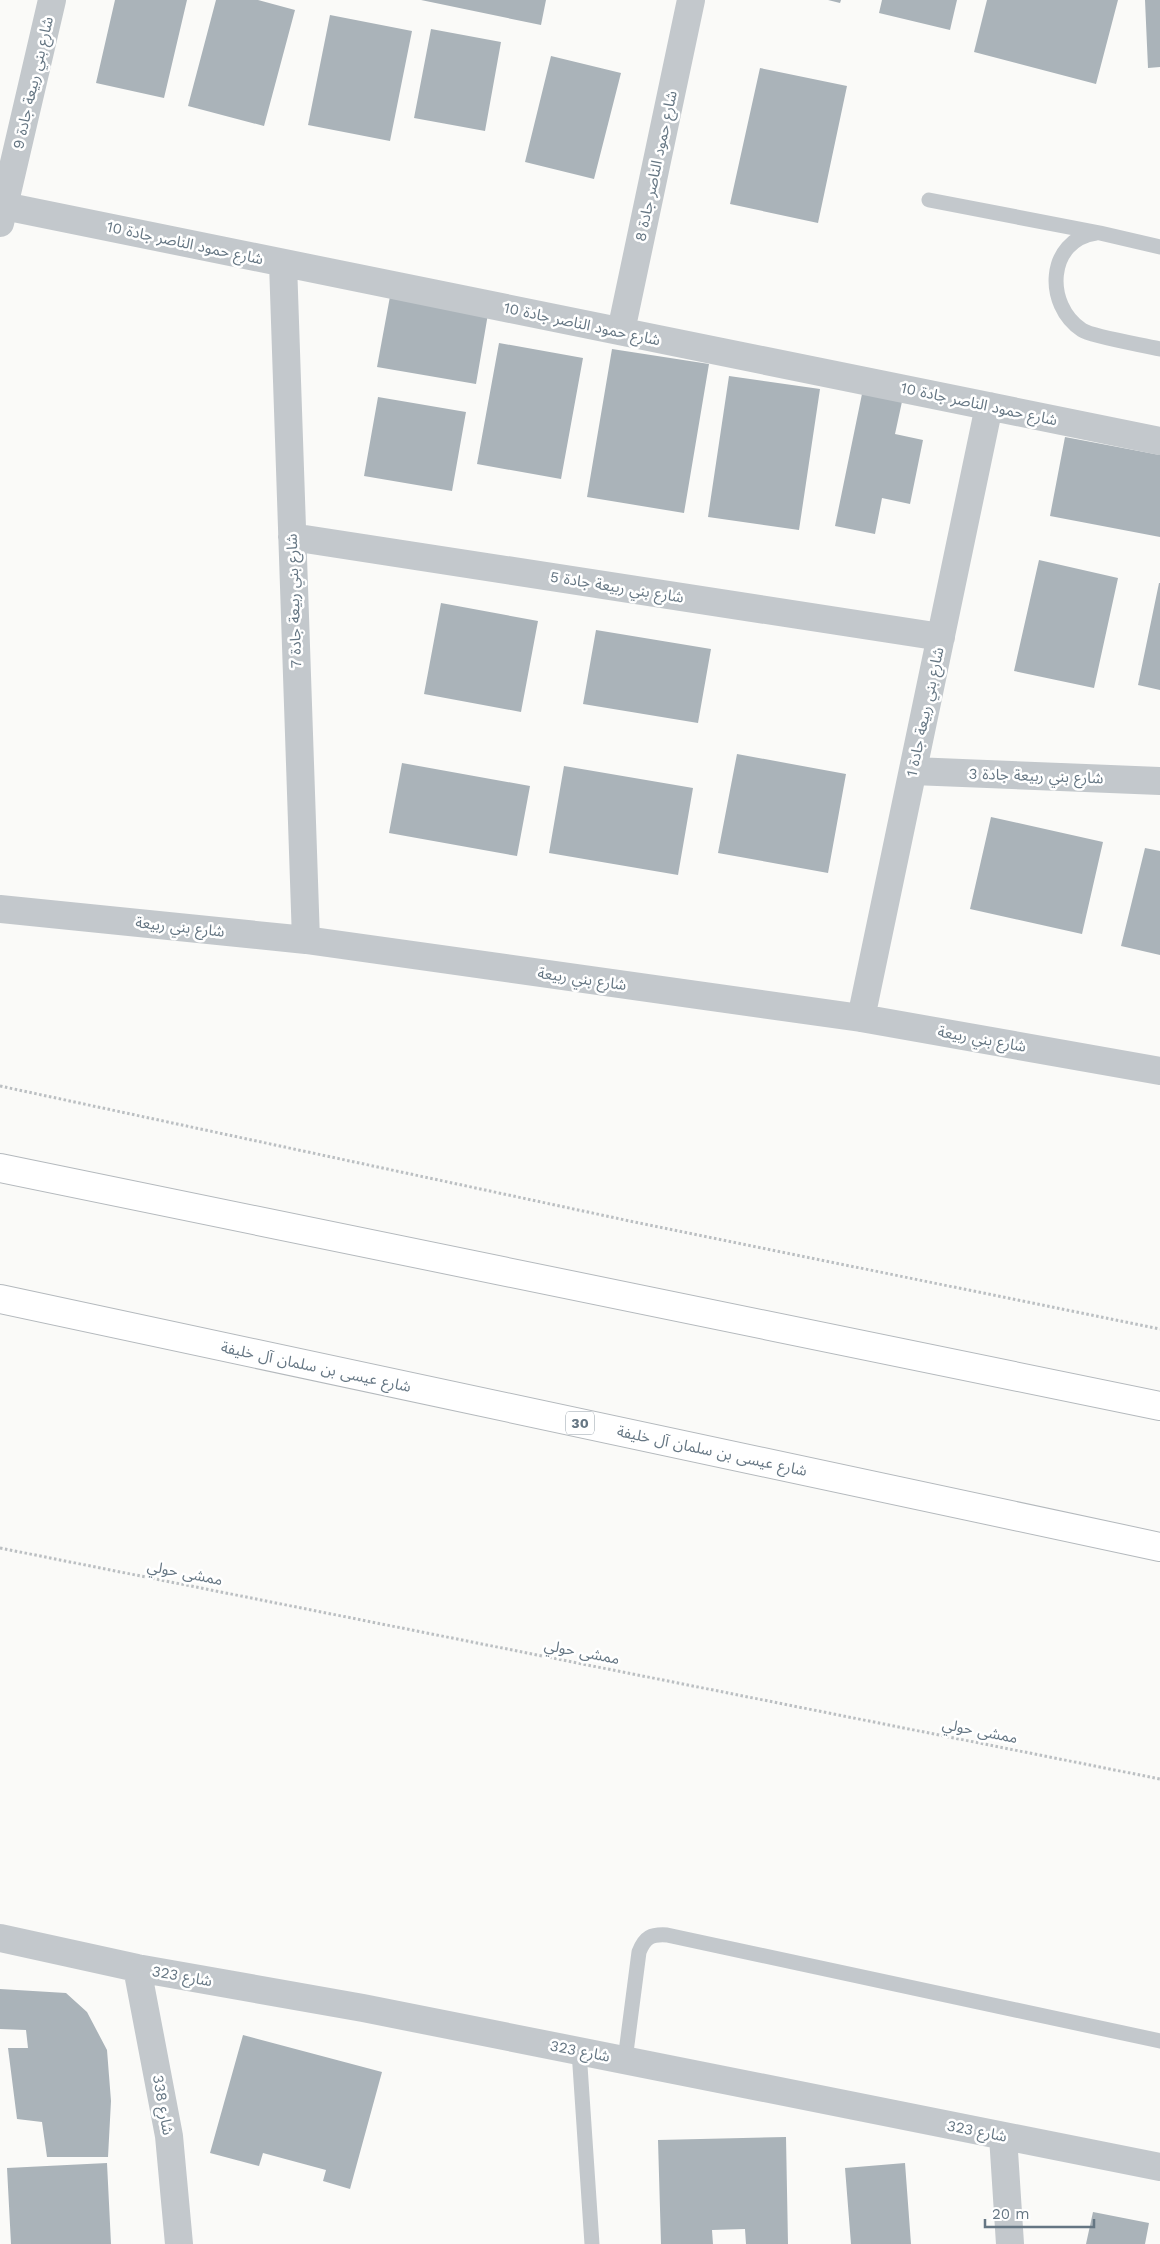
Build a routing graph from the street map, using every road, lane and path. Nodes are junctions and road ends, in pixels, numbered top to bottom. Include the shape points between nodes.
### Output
1 (52, 0) edge
2 (691, 0) edge
3 (929, 200) dead end
4 (2, 215) edge
5 (1100, 233) junction
6 (1160, 247) edge
7 (283, 263) junction
8 (621, 332) junction
9 (1160, 349) edge
10 (989, 406) junction
11 (1160, 441) edge
12 (292, 537) junction
13 (941, 636) junction
14 (913, 770) junction
15 (1160, 781) edge
16 (0, 909) edge
17 (306, 940) junction
18 (861, 1018) junction
19 (1160, 1071) edge
20 (0, 1086) edge
21 (0, 1168) edge
22 (0, 1299) edge
23 (1160, 1330) edge
24 (1160, 1406) edge
25 (1160, 1547) edge
26 (0, 1548) edge
27 (1160, 1779) edge
28 (0, 1938) edge
29 (137, 1968) junction
30 (1160, 2041) edge
31 (579, 2050) junction
32 (625, 2060) junction
33 (1003, 2136) junction
34 (1160, 2167) edge
35 (179, 2244) edge
36 (592, 2244) edge
37 (1010, 2244) edge

1 - 4 street, شارع بني ربيعة جادة 9
2 - 8 street, شارع حمود الناصر جادة 8
3 - 5 lane
4 - 7 street, شارع حمود الناصر جادة 10
5 - 6 lane
5 - 9 lane via 1084,235 1061,259 1056,284 1061,308 1070,322 1084,331
7 - 8 street, شارع حمود الناصر جادة 10
7 - 12 street, شارع بني ربيعة جادة 7
8 - 10 street, شارع حمود الناصر جادة 10
10 - 11 street, شارع حمود الناصر جادة 10
10 - 13 street, شارع بني ربيعة جادة 1
12 - 13 street, شارع بني ربيعة جادة 5
12 - 17 street, شارع بني ربيعة جادة 7
13 - 14 street, شارع بني ربيعة جادة 1
14 - 15 street, شارع بني ربيعة جادة 3
14 - 18 street, شارع بني ربيعة جادة 1
16 - 17 street, شارع بني ربيعة
17 - 18 street, شارع بني ربيعة
18 - 19 street, شارع بني ربيعة
20 - 23 path via 639,1223
21 - 24 highway
22 - 25 highway, شارع عيسى بن سلمان آل خليفة / 30
26 - 27 path, ممشى حولي
28 - 29 street, شارع 323
29 - 31 street, شارع 323
29 - 35 street, شارع 338 via 169,2136
30 - 32 lane via 654,1934 644,1940 639,1952
31 - 32 street, شارع 323
31 - 36 lane
32 - 33 street, شارع 323
33 - 34 street, شارع 323
33 - 37 street

